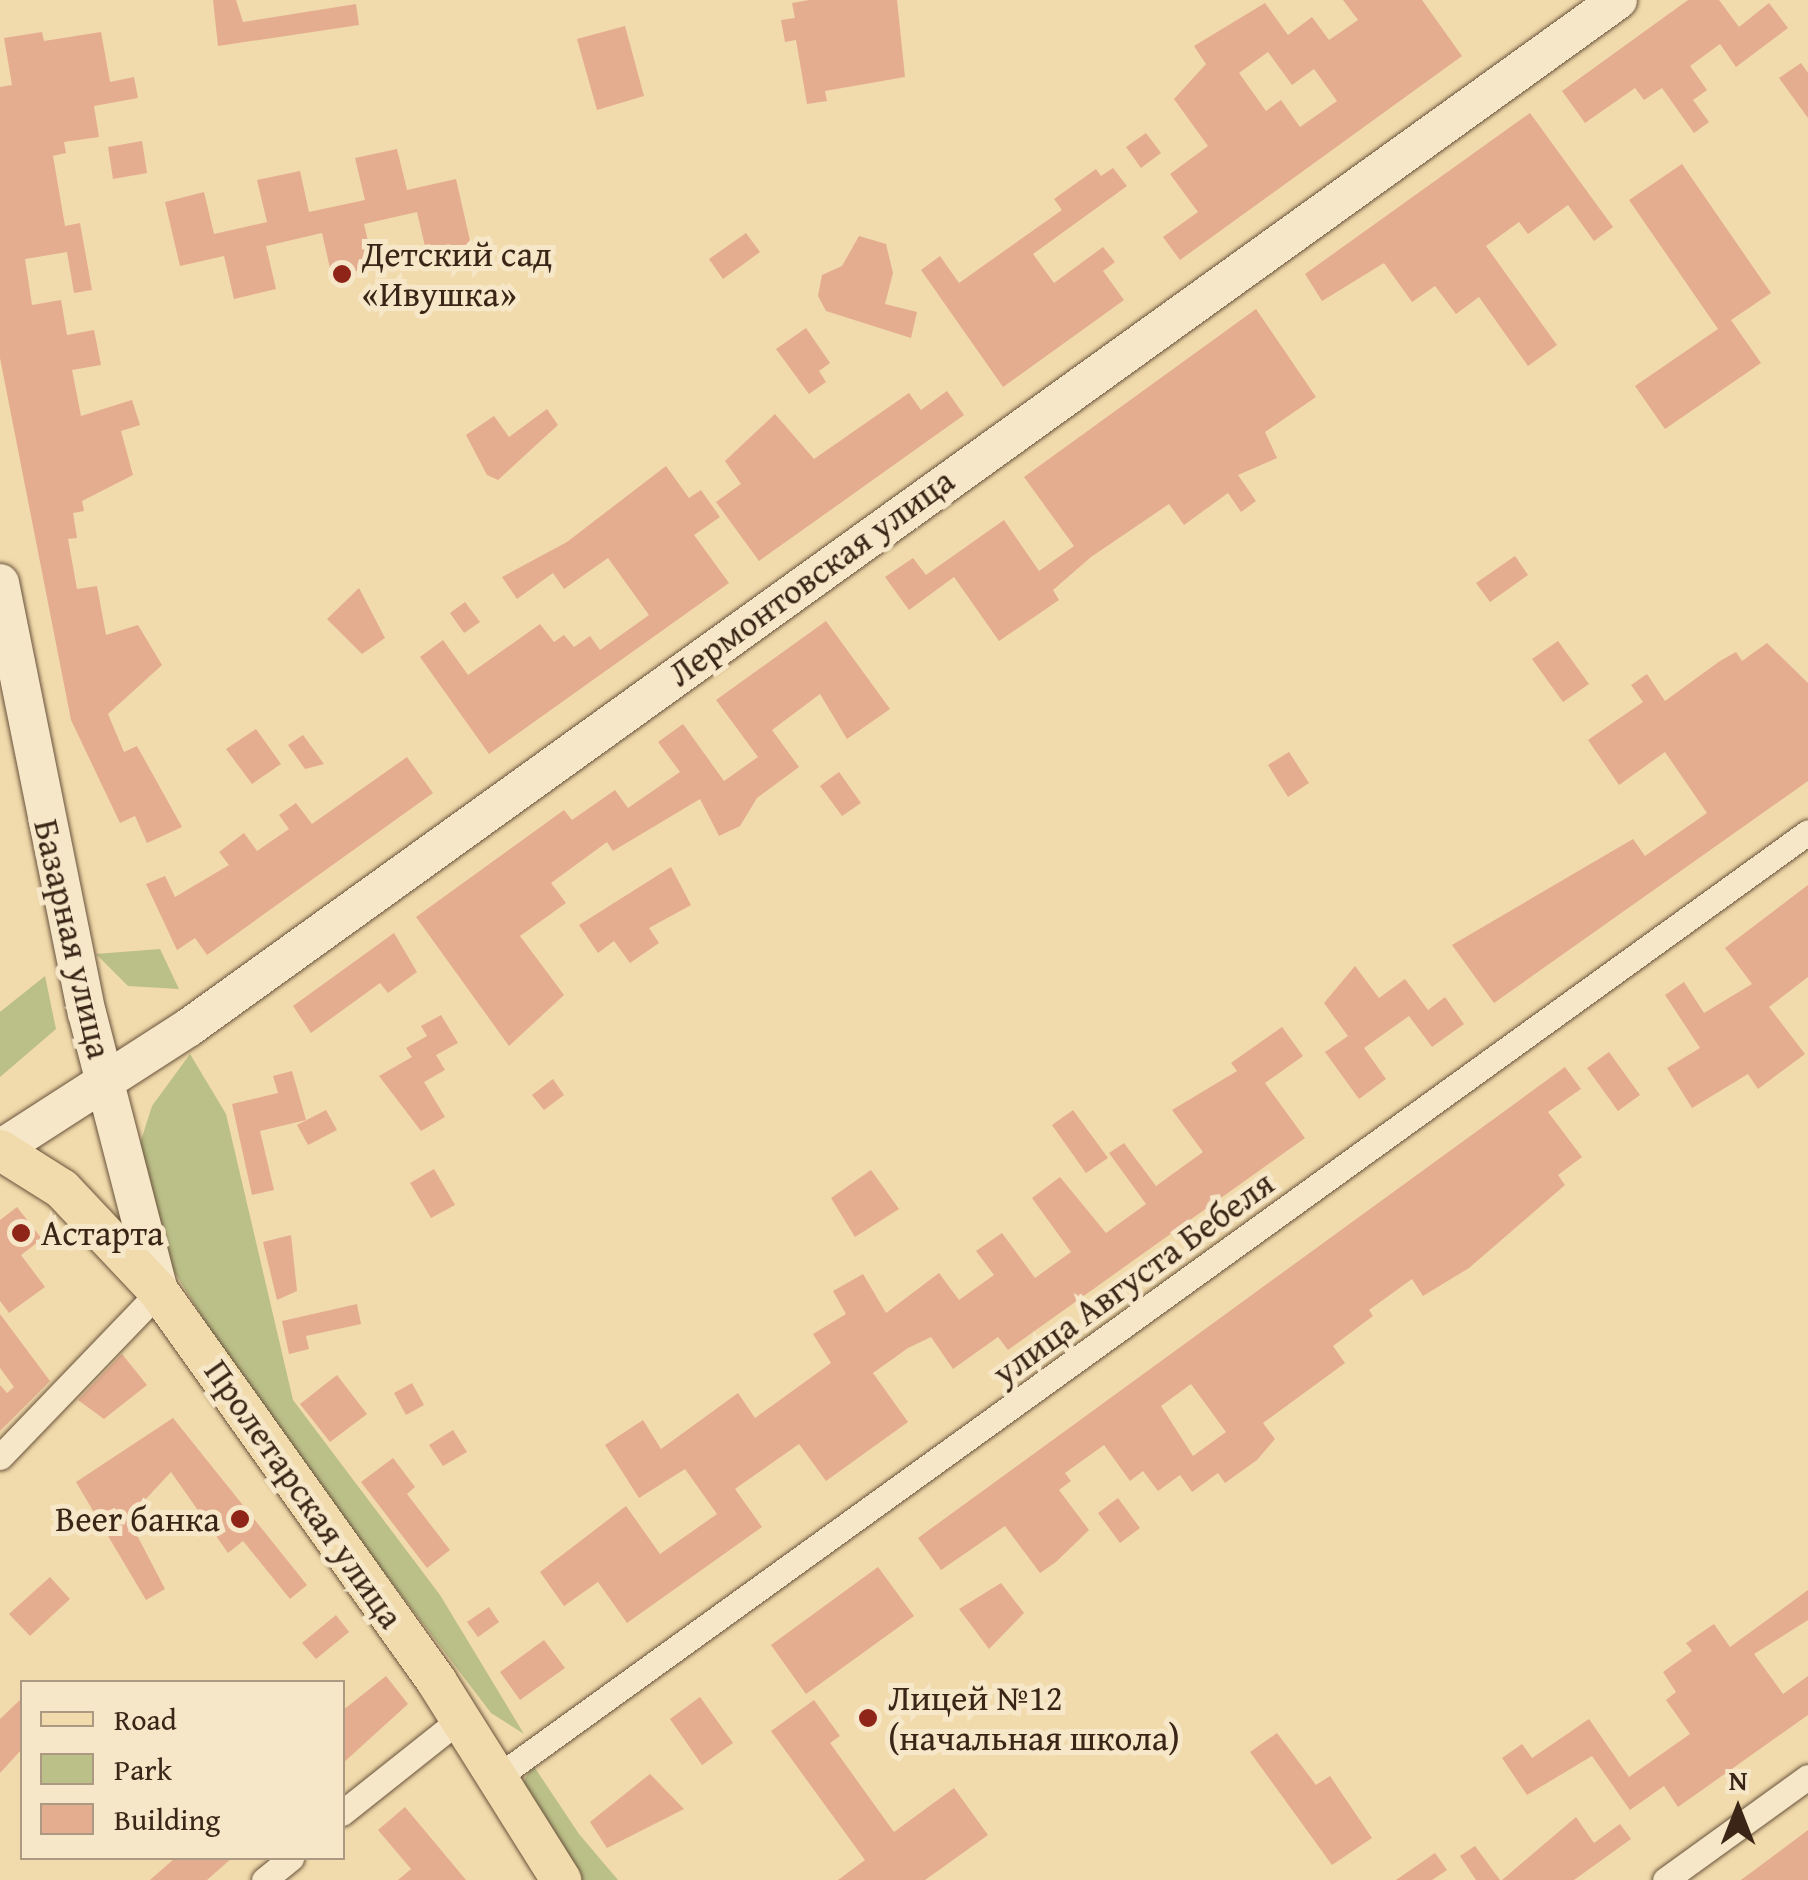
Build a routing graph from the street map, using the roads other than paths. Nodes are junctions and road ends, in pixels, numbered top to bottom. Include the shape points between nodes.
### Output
1 (1618, 0) edge
2 (0, 582) edge
3 (1808, 832) edge
4 (105, 1080) junction
5 (0, 1149) edge
6 (159, 1292) junction
7 (0, 1457) edge
8 (460, 1719) junction
9 (1808, 1777) edge
10 (496, 1778) junction
11 (345, 1811) edge
12 (289, 1860) edge
13 (264, 1880) edge
14 (562, 1880) edge
15 (1665, 1880) edge

1 - 4 main road, Лермонтовская улица
2 - 4 main road, Базарная улица
3 - 10 street, улица Августа Бебеля
4 - 5 main road, Лермонтовская улица
4 - 6 main road, Базарная улица
5 - 6 main road, Пролетарская улица via 62,1189
6 - 7 street
6 - 8 main road, Пролетарская улица
8 - 10 main road, Пролетарская улица
8 - 11 street
9 - 15 street
10 - 14 main road, Пролетарская улица
12 - 13 street

